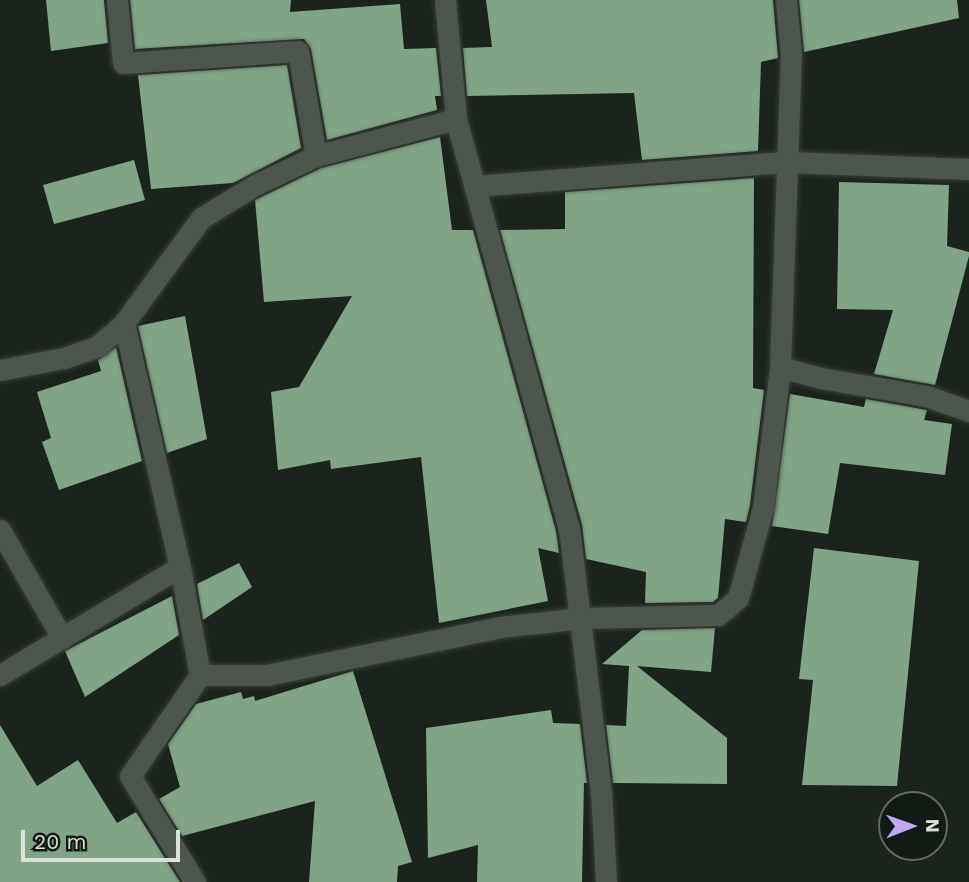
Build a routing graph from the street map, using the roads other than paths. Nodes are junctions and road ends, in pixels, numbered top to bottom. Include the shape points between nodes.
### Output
1 (117, 0) edge
2 (445, 0) edge
3 (786, 0) edge
4 (456, 119) junction
5 (316, 156) junction
6 (788, 162) junction
7 (969, 169) edge
8 (474, 186) junction
9 (124, 323) junction
10 (780, 367) junction
11 (0, 370) edge
12 (969, 411) edge
13 (0, 530) edge
14 (180, 567) junction
15 (582, 618) junction
16 (62, 638) junction
17 (200, 675) junction
18 (0, 676) edge
19 (195, 882) edge
20 (606, 882) edge

1 - 5 street via 123,63 298,51
2 - 4 street
3 - 6 street via 791,54
4 - 5 street
4 - 8 street
5 - 9 street via 201,218
6 - 7 street
6 - 8 street
6 - 10 street
8 - 15 street via 569,528
9 - 11 street via 98,346 64,358
9 - 14 street
10 - 12 street via 821,379 926,396
10 - 15 street via 762,508 737,598 718,615
13 - 16 street
14 - 16 street
14 - 17 street
15 - 17 street via 500,627 267,675
15 - 20 street
16 - 18 street
17 - 19 street via 130,776

